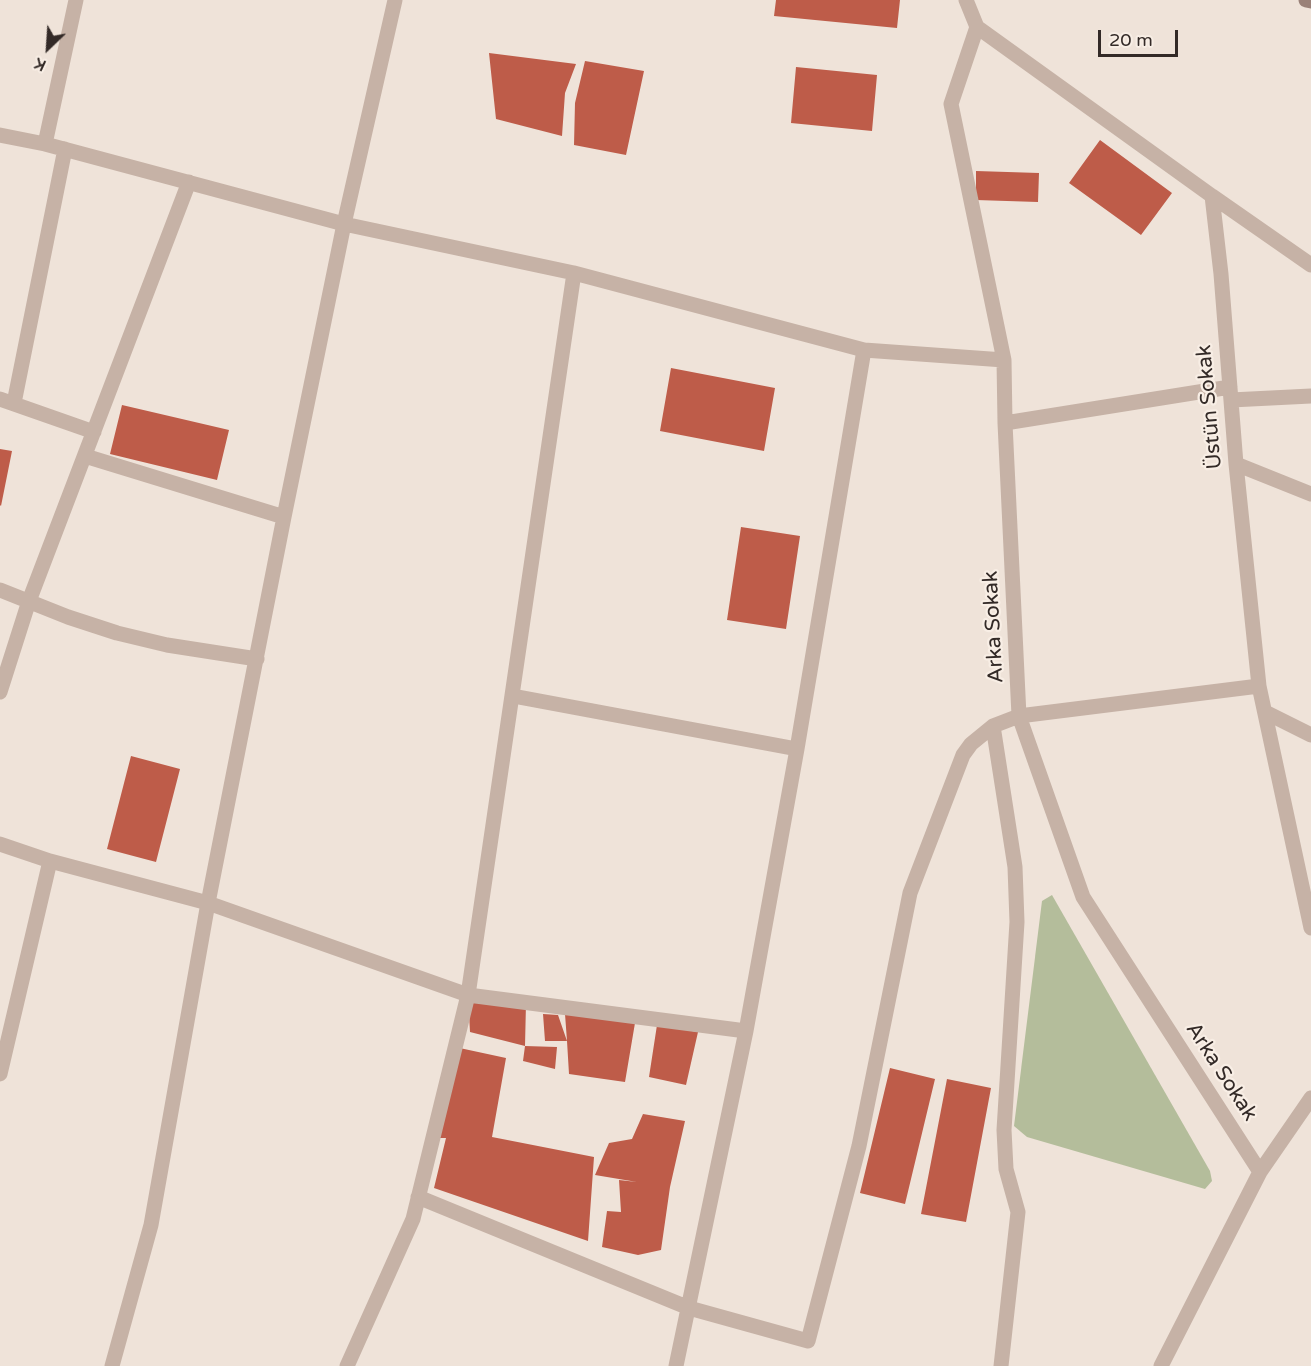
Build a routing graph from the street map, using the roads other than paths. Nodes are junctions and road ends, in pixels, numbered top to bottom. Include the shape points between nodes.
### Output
1 (76, 0) edge
2 (395, 0) edge
3 (966, 0) edge
4 (1306, 0) edge
5 (1311, 1) edge
6 (977, 27) junction
7 (0, 135) edge
8 (45, 144) junction
9 (65, 149) junction
10 (189, 182) junction
11 (1212, 195) junction
12 (344, 224) junction
13 (1311, 265) edge
14 (574, 273) junction
15 (864, 350) junction
16 (1004, 360) junction
17 (1230, 394) junction
18 (1311, 396) edge
19 (7, 401) edge
20 (1005, 423) junction
21 (94, 432) junction
22 (85, 456) junction
23 (1236, 464) junction
24 (1311, 494) edge
25 (284, 517) junction
26 (0, 590) edge
27 (29, 601) junction
28 (257, 659) junction
29 (1259, 686) junction
30 (0, 692) edge
31 (513, 696) junction
32 (1264, 712) junction
33 (1020, 716) junction
34 (993, 726) junction
35 (1311, 735) edge
36 (797, 748) junction
37 (0, 844) edge
38 (50, 861) junction
39 (208, 903) junction
40 (1311, 928) edge
41 (468, 995) junction
42 (746, 1031) junction
43 (0, 1074) edge
44 (1311, 1098) edge
45 (1260, 1172) junction
46 (418, 1197) junction
47 (689, 1308) junction
48 (112, 1366) edge
49 (347, 1366) edge
50 (676, 1366) edge
51 (1001, 1366) edge
52 (1161, 1366) edge

1 - 8 street
2 - 12 street
3 - 6 street
4 - 5 main road
6 - 11 street
6 - 16 street, Arka Sokak via 951,104
7 - 8 street
8 - 9 street
9 - 10 street
9 - 19 street
10 - 12 street
10 - 21 street
11 - 13 street
11 - 17 street, Üstün Sokak
12 - 14 street
12 - 25 street
14 - 15 street
14 - 31 street
15 - 16 street
15 - 36 street
16 - 20 street, Arka Sokak
17 - 18 street
17 - 20 street
17 - 23 street, Üstün Sokak
19 - 21 street
20 - 33 street, Arka Sokak
21 - 22 street
22 - 25 street
22 - 27 street
23 - 24 street
23 - 29 street, Üstün Sokak
25 - 28 street
26 - 27 street
27 - 28 street via 117,633
27 - 30 street
28 - 39 street
29 - 32 street, Üstün Sokak
29 - 33 street
31 - 36 street
31 - 41 street
32 - 35 street
32 - 40 street, Üstün Sokak
33 - 34 street
33 - 45 street, Arka Sokak via 1083,897
34 - 47 street via 963,755 910,893 860,1146 808,1341
34 - 51 street via 1015,867 1017,922 1004,1131 1006,1169 1018,1212
36 - 42 street
37 - 38 street
38 - 39 street
38 - 43 street
39 - 41 street
39 - 48 street via 151,1225
41 - 42 street
41 - 46 street
42 - 47 street
44 - 45 street
45 - 52 street
46 - 47 street
46 - 49 street via 413,1219
47 - 50 street

